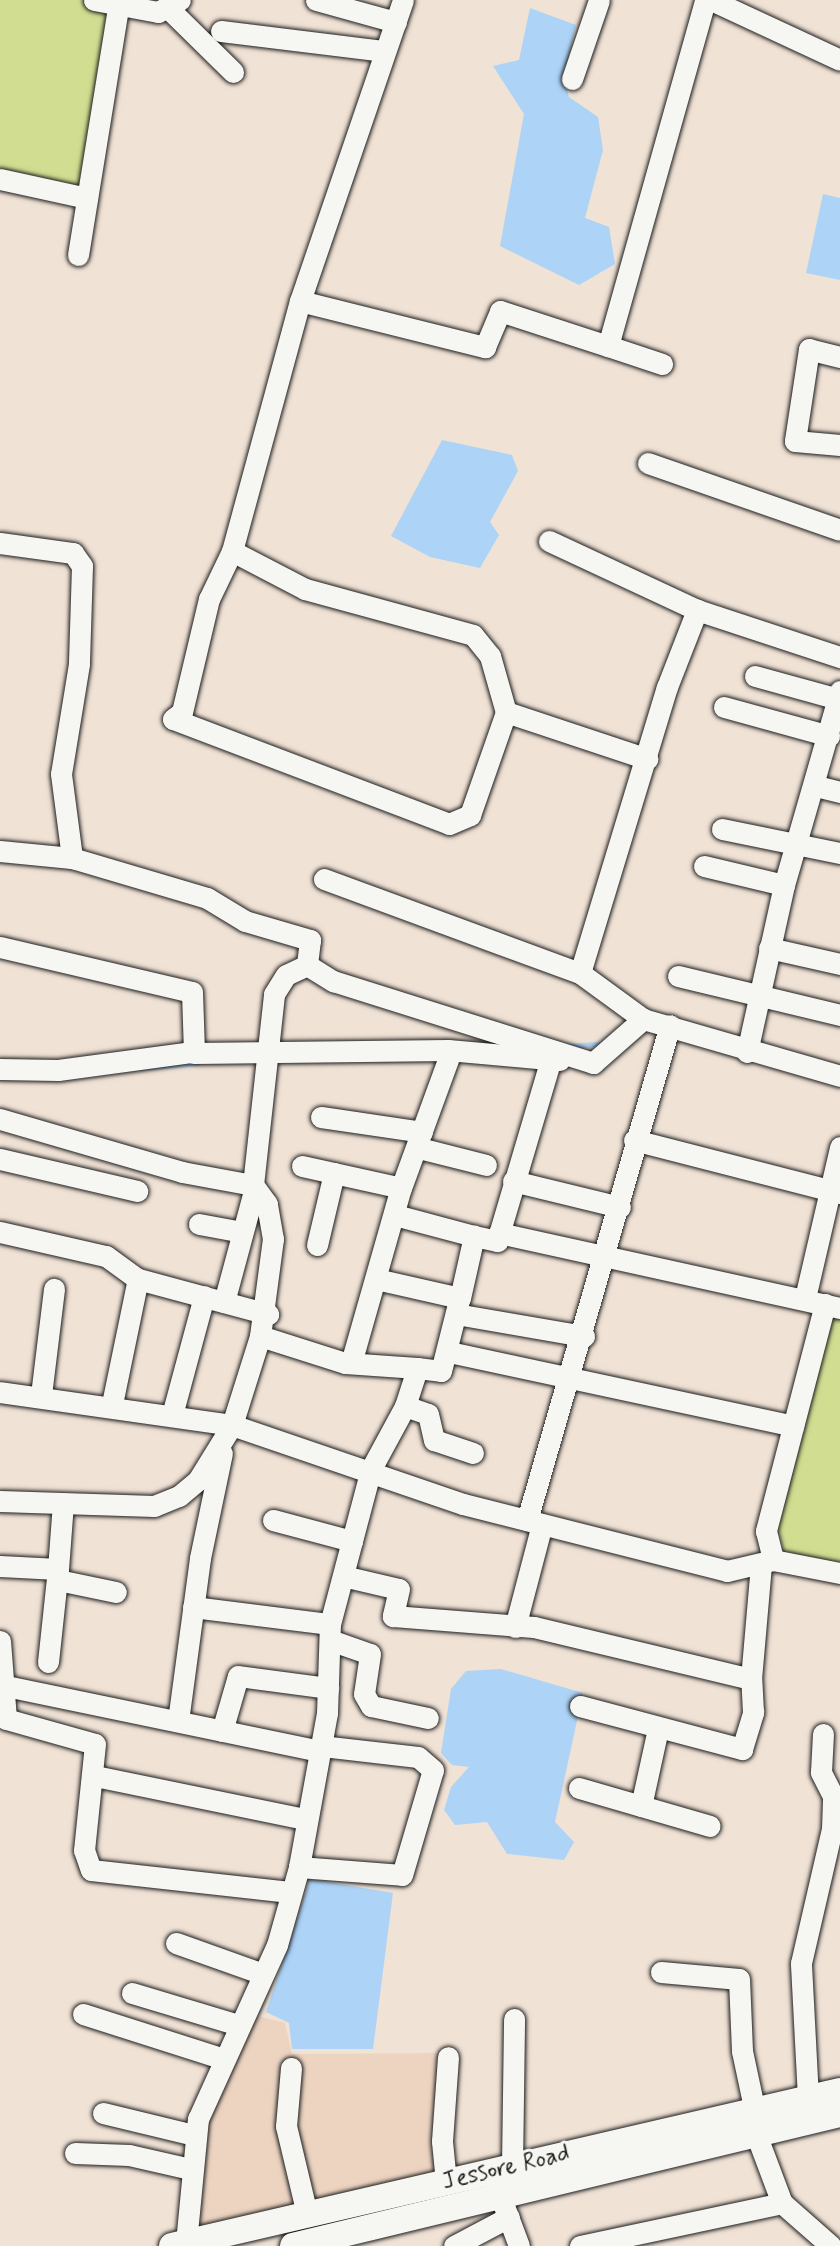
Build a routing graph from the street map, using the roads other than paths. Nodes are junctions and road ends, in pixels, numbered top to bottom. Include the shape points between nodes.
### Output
1 (94, 0) edge
2 (316, 0) edge
3 (403, 0) edge
4 (599, 0) edge
5 (705, 0) edge
6 (711, 0) edge
7 (175, 5) edge
8 (118, 7) junction
9 (396, 22) junction
10 (221, 32) dead end
11 (386, 51) junction
12 (840, 60) edge
13 (233, 72) dead end
14 (572, 79) dead end
15 (0, 179) edge
16 (87, 198) junction
17 (78, 256) dead end
18 (300, 301) junction
19 (608, 346) junction
20 (840, 357) edge
21 (662, 364) dead end
22 (840, 445) edge
23 (648, 463) dead end
24 (840, 530) edge
25 (549, 541) dead end
26 (0, 542) edge
27 (232, 551) junction
28 (697, 610) junction
29 (840, 657) edge
30 (755, 676) dead end
31 (839, 701) edge
32 (724, 707) dead end
33 (506, 712) junction
34 (829, 736) junction
35 (647, 759) junction
36 (816, 786) junction
37 (840, 792) edge
38 (722, 829) dead end
39 (796, 844) junction
40 (0, 851) edge
41 (840, 853) edge
42 (72, 858) junction
43 (704, 866) dead end
44 (324, 879) dead end
45 (784, 885) junction
46 (0, 947) edge
47 (769, 948) junction
48 (840, 964) edge
49 (307, 965) junction
50 (580, 973) junction
51 (678, 975) dead end
52 (759, 995) junction
53 (840, 1015) edge
54 (643, 1019) junction
55 (670, 1026) junction
56 (451, 1051) junction
57 (191, 1052) junction
58 (747, 1052) junction
59 (265, 1053) junction
60 (554, 1059) junction
61 (593, 1063) junction
62 (0, 1069) edge
63 (840, 1076) edge
64 (321, 1116) dead end
65 (0, 1119) edge
66 (420, 1140) junction
67 (634, 1140) junction
68 (840, 1147) edge
69 (0, 1159) edge
70 (486, 1165) dead end
71 (302, 1166) dead end
72 (334, 1173) junction
73 (513, 1181) junction
74 (253, 1188) junction
75 (401, 1188) junction
76 (137, 1191) dead end
77 (835, 1192) edge
78 (620, 1207) junction
79 (395, 1215) junction
80 (199, 1224) dead end
81 (0, 1232) edge
82 (242, 1232) junction
83 (499, 1233) junction
84 (474, 1236) junction
85 (317, 1245) dead end
86 (607, 1252) junction
87 (138, 1279) junction
88 (376, 1279) junction
89 (54, 1289) dead end
90 (214, 1299) junction
91 (823, 1303) edge
92 (458, 1306) junction
93 (268, 1314) junction
94 (260, 1336) junction
95 (584, 1336) junction
96 (449, 1352) junction
97 (351, 1363) junction
98 (417, 1368) junction
99 (571, 1373) junction
100 (0, 1392) edge
101 (41, 1395) junction
102 (112, 1404) junction
103 (405, 1406) junction
104 (172, 1415) junction
105 (793, 1426) junction
106 (229, 1430) junction
107 (473, 1452) dead end
108 (371, 1469) junction
109 (0, 1501) edge
110 (63, 1503) junction
111 (273, 1520) dead end
112 (535, 1522) junction
113 (352, 1541) junction
114 (767, 1563) junction
115 (0, 1566) edge
116 (840, 1573) edge
117 (58, 1575) junction
118 (343, 1576) junction
119 (116, 1592) dead end
120 (193, 1607) junction
121 (514, 1627) junction
122 (330, 1632) junction
123 (0, 1642) edge
124 (48, 1662) dead end
125 (751, 1679) junction
126 (6, 1686) junction
127 (328, 1688) junction
128 (580, 1706) dead end
129 (428, 1718) dead end
130 (178, 1721) junction
131 (658, 1729) junction
132 (222, 1731) junction
133 (823, 1734) dead end
134 (320, 1748) junction
135 (95, 1776) junction
136 (579, 1788) dead end
137 (641, 1806) junction
138 (306, 1819) junction
139 (710, 1826) dead end
140 (299, 1867) junction
141 (290, 1892) junction
142 (176, 1943) dead end
143 (661, 1972) dead end
144 (263, 1974) junction
145 (132, 1993) dead end
146 (83, 2014) dead end
147 (514, 2019) dead end
148 (239, 2025) junction
149 (449, 2057) dead end
150 (224, 2059) junction
151 (291, 2068) dead end
152 (840, 2091) edge
153 (808, 2098) junction
154 (103, 2113) dead end
155 (840, 2115) edge
156 (755, 2123) junction
157 (194, 2135) junction
158 (75, 2153) dead end
159 (190, 2169) junction
160 (446, 2182) junction
161 (503, 2188) junction
162 (782, 2203) junction
163 (307, 2214) junction
164 (818, 2242) edge
165 (179, 2245) edge
166 (293, 2246) edge
167 (454, 2246) edge
168 (519, 2246) edge
169 (580, 2246) edge

1 - 8 street
2 - 9 street
3 - 9 street
4 - 14 street
5 - 19 street
6 - 12 street
7 - 8 street
7 - 13 street
8 - 16 street
9 - 11 street
10 - 11 street
11 - 18 street
15 - 16 street
16 - 17 street
18 - 19 street via 485,347 499,311
18 - 27 street
19 - 21 street
20 - 22 street via 809,349 795,441
23 - 24 street
25 - 28 street
26 - 42 street via 73,553 82,566 79,664 60,783
27 - 33 street via 305,589 473,635 490,656
27 - 33 street via 209,599 182,712 173,719 449,824 470,815
28 - 29 street
28 - 35 street
30 - 31 street
31 - 34 street
32 - 34 street
33 - 35 street
34 - 36 street
35 - 50 street
36 - 37 street
36 - 39 street
38 - 39 street
39 - 41 street
39 - 45 street
40 - 42 street
42 - 49 street via 207,898 245,920 310,940
43 - 45 street
44 - 50 street
45 - 47 street
46 - 57 street via 192,992
47 - 48 street
47 - 52 street
49 - 59 street via 286,975 274,994
49 - 60 street via 333,981 533,1042
50 - 54 street
51 - 52 street
52 - 53 street
52 - 58 street
54 - 55 street
54 - 61 street
55 - 58 street
55 - 67 street
56 - 59 street
56 - 61 street
56 - 66 street
57 - 59 street
57 - 62 street via 163,1060 58,1070
58 - 63 street
59 - 74 street
60 - 61 street
60 - 73 street
64 - 66 street
65 - 74 street
66 - 70 street
66 - 75 street
67 - 77 street
67 - 78 street
68 - 77 street
69 - 76 street
71 - 72 street
72 - 75 street
72 - 85 street
73 - 78 street
73 - 83 street
74 - 82 street
74 - 93 street via 267,1205 273,1240
75 - 79 street
77 - 91 street
78 - 86 street
79 - 84 street
79 - 88 street
80 - 82 street
81 - 87 street via 106,1256
82 - 90 street
83 - 84 street via 497,1241
83 - 86 street
84 - 92 street
86 - 91 street
86 - 95 street
87 - 90 street
87 - 102 street
88 - 92 street
88 - 97 street
89 - 101 street
90 - 93 street
90 - 104 street
91 - 105 street
92 - 95 street
92 - 96 street
93 - 94 street
94 - 97 street
94 - 106 street
95 - 99 street
96 - 98 street via 441,1371
96 - 99 street
97 - 98 street
98 - 103 street
99 - 105 street
99 - 112 street
100 - 101 street
101 - 102 street
102 - 104 street
103 - 107 street via 428,1414 434,1440
103 - 108 street
104 - 106 street
105 - 114 street via 766,1531
106 - 108 street
106 - 110 street via 198,1480 179,1496 154,1506
106 - 120 street
108 - 112 street
108 - 113 street
109 - 110 street
110 - 117 street
111 - 113 street
112 - 114 street via 727,1571
112 - 121 street
113 - 118 street
114 - 116 street
114 - 125 street
115 - 117 street
117 - 119 street
117 - 124 street
118 - 121 street via 399,1590 393,1616
118 - 122 street
120 - 122 street
120 - 130 street
121 - 125 street
122 - 127 street
122 - 129 street via 370,1654 364,1694 371,1706
123 - 126 street
125 - 131 street via 753,1712 741,1749
126 - 130 street
126 - 135 street via 6,1719 93,1739
127 - 132 street via 238,1676
127 - 134 street
128 - 131 street
130 - 132 street
131 - 137 street
132 - 134 street
133 - 153 street via 821,1772 833,1796 832,1829 801,1963
134 - 138 street
134 - 140 street via 418,1757 433,1770 402,1875
135 - 138 street
135 - 141 street via 84,1850 91,1870
136 - 137 street
137 - 139 street
138 - 140 street
140 - 141 street
141 - 144 street
142 - 144 street
143 - 156 street via 739,1979 742,2051
144 - 148 street
145 - 148 street
146 - 150 street
147 - 161 street
148 - 150 street
149 - 160 street via 442,2141
150 - 157 street
151 - 163 street via 286,2126
152 - 153 main road, Jessore Road
153 - 156 main road, Jessore Road
154 - 157 street
155 - 156 main road
156 - 161 main road, Jessore Road
156 - 162 street
157 - 159 street
158 - 159 street via 129,2155
159 - 165 street
160 - 161 main road, Jessore Road
160 - 163 main road, Jessore Road
161 - 166 main road
161 - 167 street
161 - 168 street
162 - 164 street
162 - 169 street
163 - 165 main road, Jessore Road

